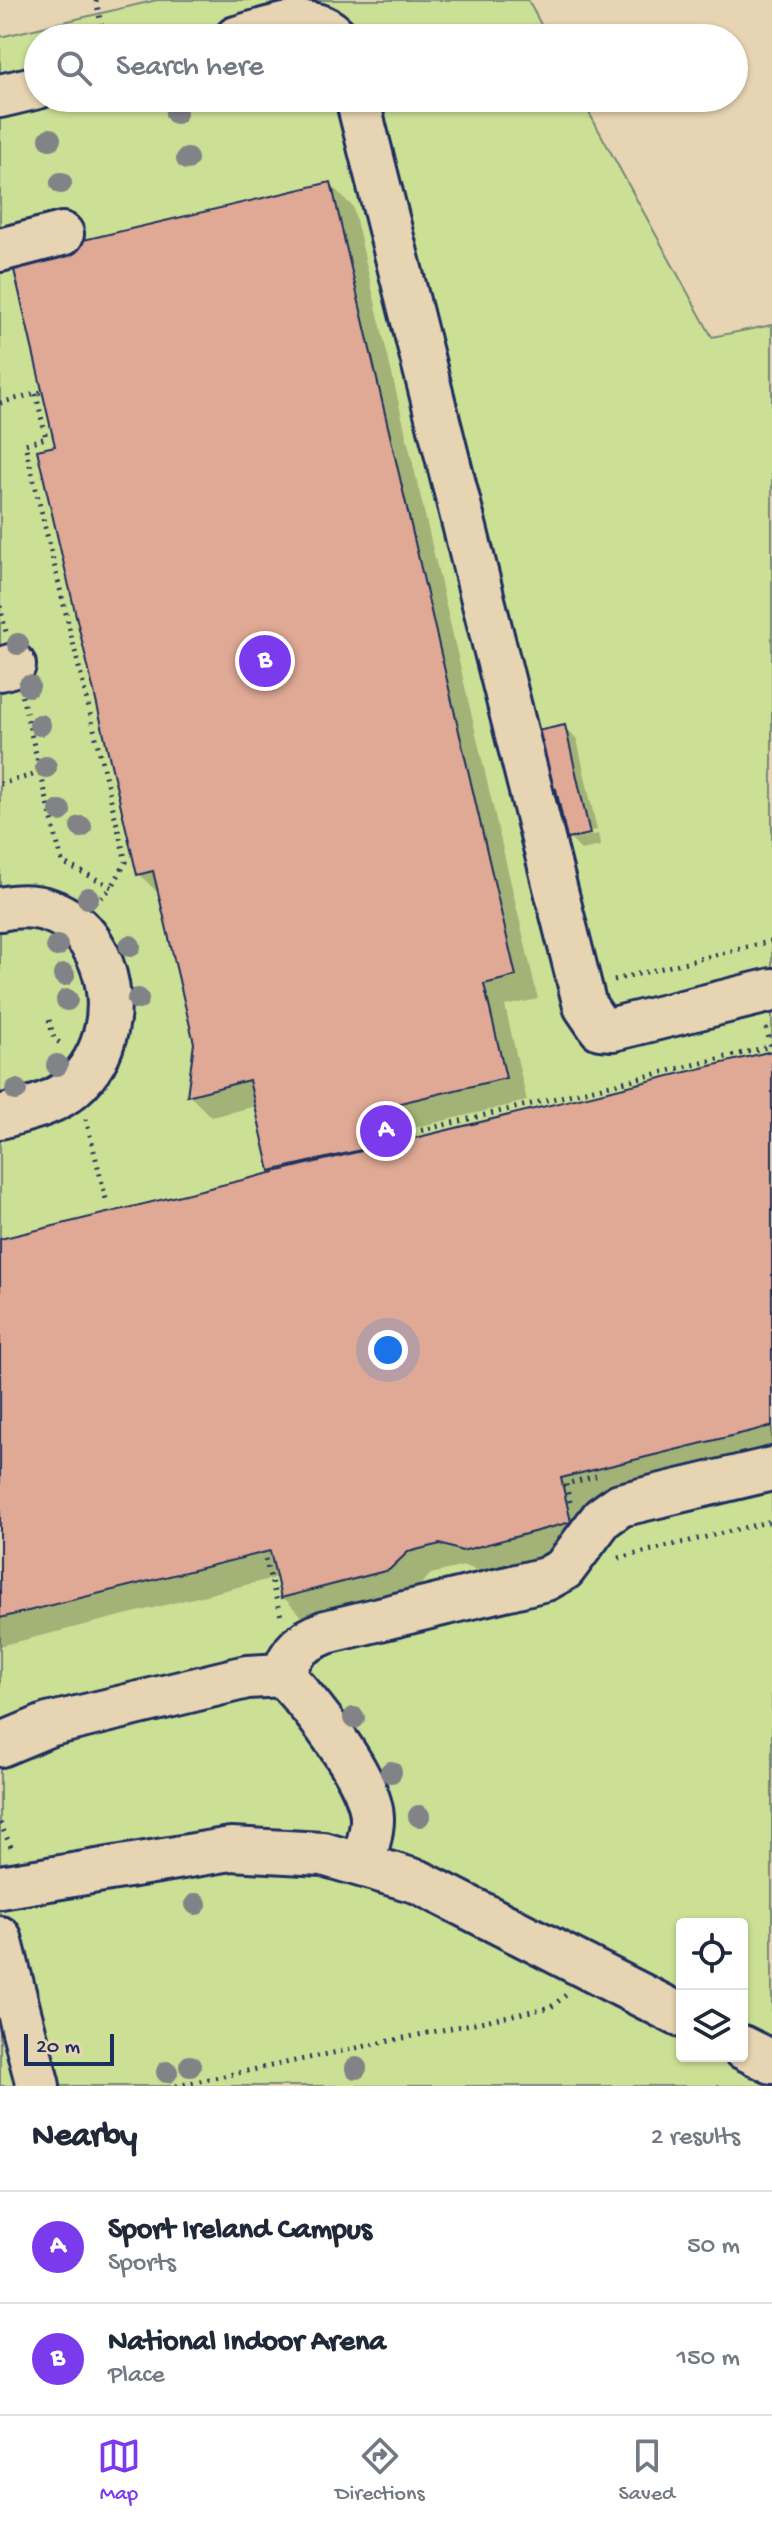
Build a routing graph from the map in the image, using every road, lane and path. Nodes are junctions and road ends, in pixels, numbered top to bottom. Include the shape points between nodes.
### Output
1 (96, 0) edge
2 (101, 24) edge
3 (24, 90) edge
4 (0, 96) edge
5 (361, 112) edge
6 (62, 234) dead end
7 (0, 250) edge
8 (0, 403) edge
9 (0, 606) edge
10 (7, 667) edge
11 (41, 773) junction
12 (0, 784) edge
13 (112, 887) junction
14 (0, 909) edge
15 (75, 925) junction
16 (772, 941) edge
17 (580, 988) junction
18 (772, 990) edge
19 (772, 1046) edge
20 (72, 1088) junction
21 (0, 1117) edge
22 (390, 1138) dead end
23 (107, 1203) dead end
24 (772, 1469) edge
25 (610, 1473) dead end
26 (772, 1521) edge
27 (580, 1549) junction
28 (265, 1559) dead end
29 (291, 1620) dead end
30 (283, 1675) junction
31 (0, 1745) edge
32 (364, 1863) junction
33 (0, 1887) edge
34 (0, 1938) edge
35 (595, 1972) junction
36 (676, 2013) edge
37 (748, 2050) edge
38 (772, 2062) edge
39 (38, 2086) edge
40 (176, 2086) edge

1 - 2 path
3 - 4 lane
5 - 17 lane
6 - 7 lane
8 - 13 path via 38,393 46,438 25,444 126,862
9 - 10 path
10 - 11 path
11 - 12 path
11 - 13 path via 62,862
13 - 15 path
14 - 15 lane via 37,905
15 - 20 lane via 99,958 109,1017 94,1062
16 - 17 path
17 - 18 lane via 591,1018 600,1028 613,1029
19 - 22 path
20 - 21 lane
20 - 23 path via 82,1104
24 - 27 lane via 620,1505 602,1518
25 - 27 path via 566,1484 575,1522 565,1540
26 - 27 path via 599,1562
27 - 30 lane via 564,1569 546,1579 303,1641 293,1650
28 - 29 path via 277,1608
30 - 31 lane via 247,1677 48,1725
30 - 32 lane via 358,1776 368,1798 372,1822
32 - 33 lane via 294,1851 231,1849
32 - 35 lane via 419,1882
34 - 39 lane
35 - 36 lane
35 - 40 path via 551,2007
37 - 38 lane

